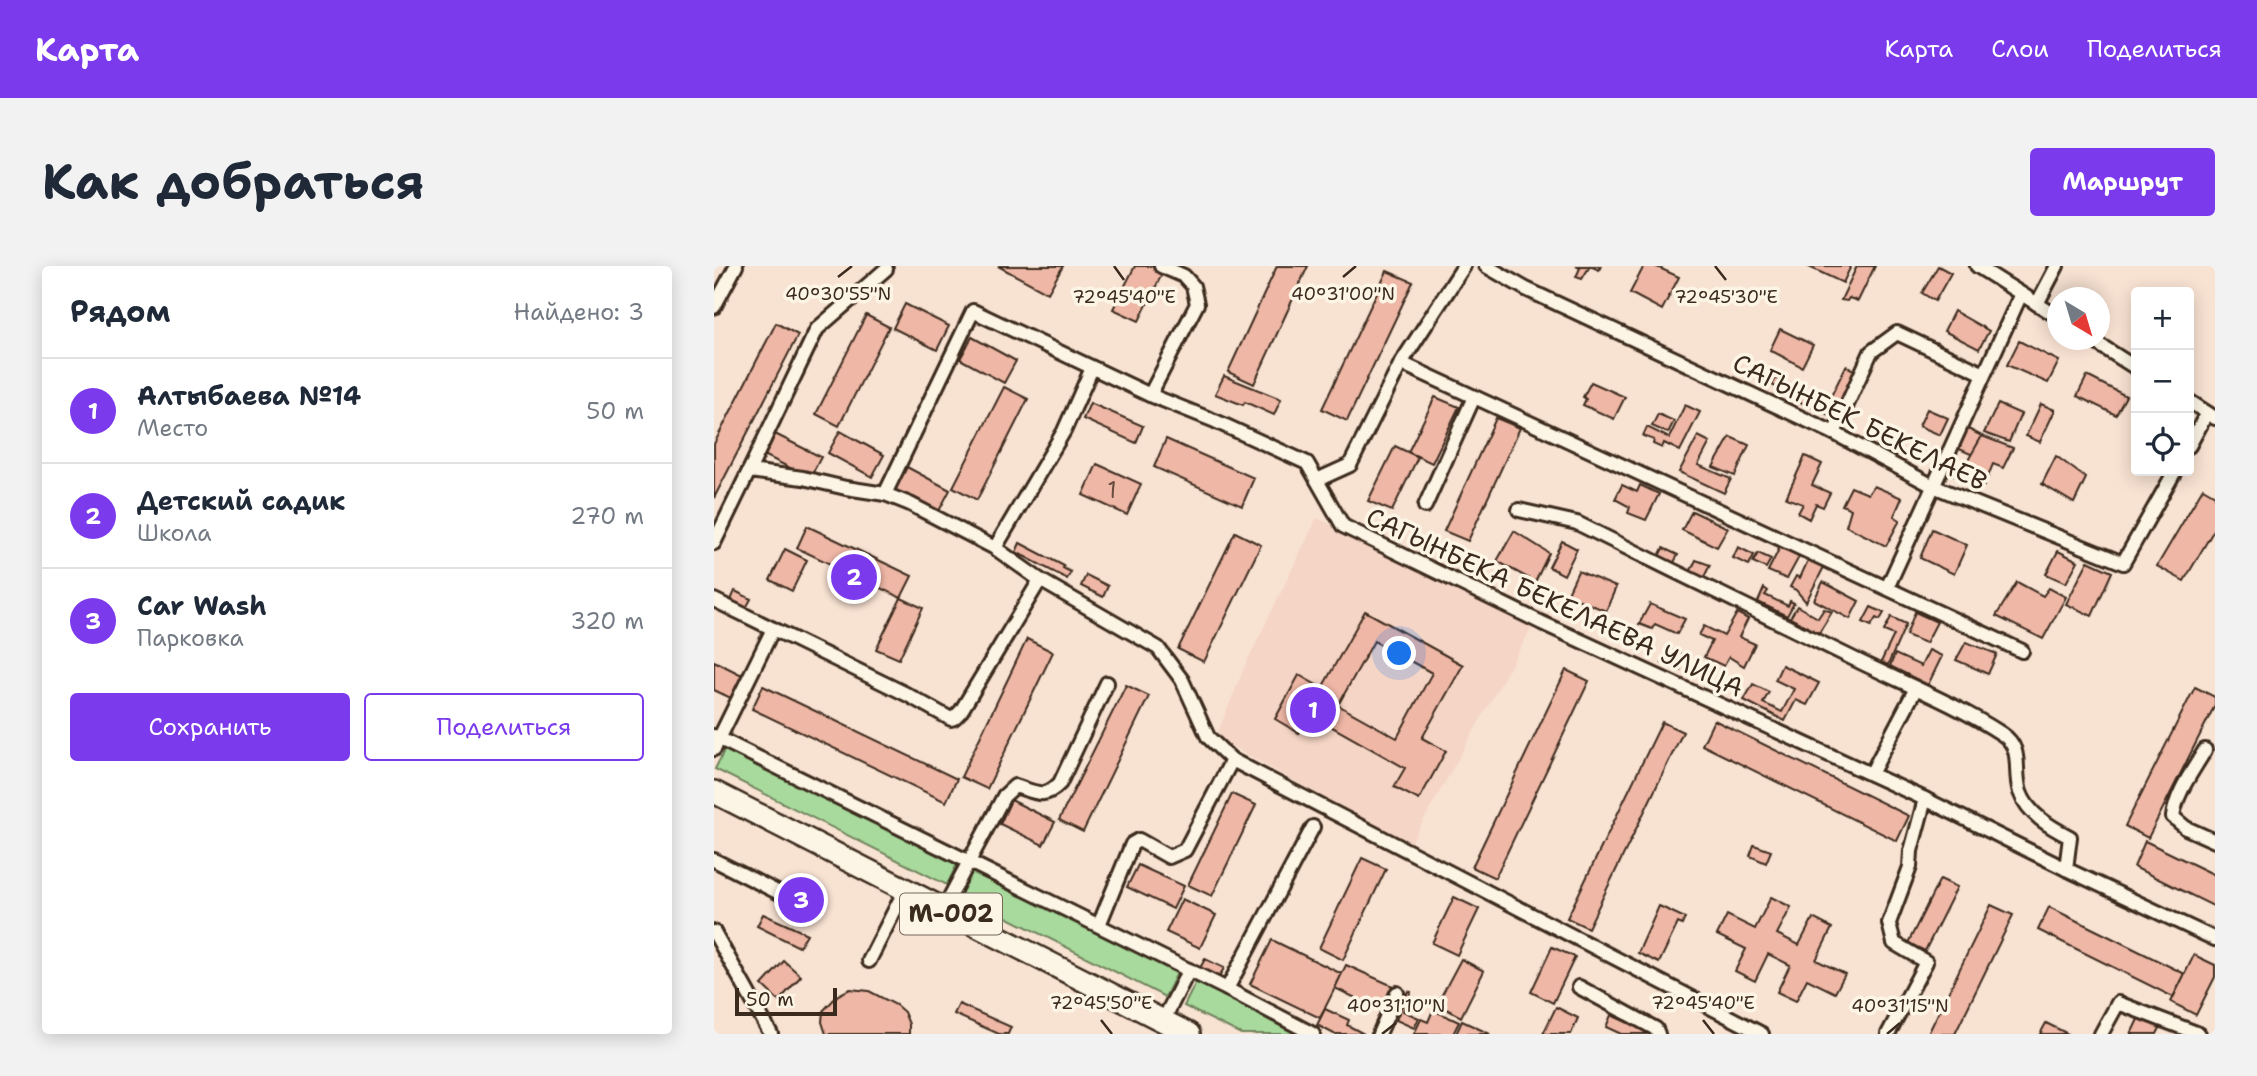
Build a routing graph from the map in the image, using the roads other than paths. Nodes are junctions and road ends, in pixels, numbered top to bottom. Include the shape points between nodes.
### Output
1 (736, 266) edge
2 (1161, 266) edge
3 (1464, 266) edge
4 (1486, 266) edge
5 (1977, 266) edge
6 (2057, 266) edge
7 (887, 269) dead end
8 (2021, 294) junction
9 (2037, 304) junction
10 (714, 307) edge
11 (2047, 310) edge
12 (2108, 350) edge
13 (1401, 363) junction
14 (2131, 365) edge
15 (1092, 368) junction
16 (1984, 374) junction
17 (1150, 395) junction
18 (1474, 397) junction
19 (2194, 404) edge
20 (2211, 415) edge
21 (1834, 433) junction
22 (2194, 439) edge
23 (749, 471) junction
24 (2172, 476) edge
25 (1317, 480) junction
26 (1933, 486) junction
27 (885, 495) junction
28 (1425, 506) dead end
29 (1519, 510) dead end
30 (714, 544) edge
31 (995, 548) junction
32 (1040, 580) junction
33 (1887, 588) junction
34 (714, 600) edge
35 (773, 629) junction
36 (2022, 651) dead end
37 (1107, 683) dead end
38 (1916, 690) junction
39 (716, 741) edge
40 (2205, 750) dead end
41 (1232, 760) junction
42 (1871, 774) junction
43 (714, 792) edge
44 (1925, 799) junction
45 (1313, 827) dead end
46 (2215, 841) edge
47 (714, 860) edge
48 (969, 860) junction
49 (2066, 869) junction
50 (905, 890) junction
51 (789, 898) dead end
52 (943, 910) junction
53 (1099, 925) junction
54 (714, 932) edge
55 (2215, 939) edge
56 (869, 961) dead end
57 (1189, 970) junction
58 (1580, 987) dead end
59 (1227, 989) junction
60 (1397, 993) dead end
61 (1163, 1021) junction
62 (771, 1034) edge
63 (1189, 1034) edge
64 (1313, 1034) edge
65 (1378, 1034) edge
66 (1658, 1034) edge
67 (1762, 1034) edge
68 (1888, 1034) edge
69 (2101, 1034) edge
70 (2199, 1034) edge

1 - 10 street
2 - 17 street via 1184,276 1193,286 1196,304
3 - 13 street
4 - 21 street, САГЫНБЕК БЕКЕЛАЕВ
5 - 8 street
6 - 9 street
7 - 23 street via 817,329
8 - 9 street
8 - 16 street
9 - 11 street
12 - 14 street
13 - 18 street
13 - 25 street via 1350,465
15 - 17 street, САГЫНБЕКА БЕКЕЛАЕВА УЛИЦА
15 - 27 street, САГЫНБЕКА БЕКЕЛАЕВА УЛИЦА via 973,311
15 - 31 street via 1064,431
16 - 21 street via 1897,334 1871,352
16 - 26 street
17 - 25 street, САГЫНБЕКА БЕКЕЛАЕВА УЛИЦА via 1307,463
18 - 28 street
18 - 33 street
19 - 20 street
20 - 22 street
21 - 26 street, САГЫНБЕК БЕКЕЛАЕВ
23 - 27 street
23 - 30 street
24 - 26 street, САГЫНБЕК БЕКЕЛАЕВ via 2123,563
25 - 42 street, САГЫНБЕКА БЕКЕЛАЕВА УЛИЦА via 1343,526
26 - 33 street
27 - 31 street
29 - 38 street via 1577,523
31 - 32 street
32 - 35 street via 954,719
32 - 41 street via 1158,648 1182,680 1208,737
33 - 36 street
34 - 35 street
35 - 39 street
37 - 48 street via 1060,783 1042,793 1015,786 1004,796
38 - 42 street
38 - 49 street via 2011,741 2021,794 2040,821 2070,837
39 - 48 street
40 - 46 street via 2173,817
41 - 53 street via 1185,850 1169,857 1139,840 1132,844
41 - 67 street
42 - 44 street, САГЫНБЕКА БЕКЕЛАЕВА УЛИЦА
43 - 50 highway, M-002
44 - 49 street, САГЫНБЕКА БЕКЕЛАЕВА УЛИЦА
44 - 68 street via 1910,867 1889,923 1894,943 1926,962
45 - 59 street
47 - 51 street
48 - 52 street
48 - 53 street
49 - 55 street, САГЫНБЕКА БЕКЕЛАЕВА УЛИЦА
50 - 52 highway, M-002
50 - 56 street
52 - 61 highway, M-002
53 - 57 street
54 - 62 street
57 - 59 street
57 - 61 street
58 - 66 street
59 - 64 street
60 - 65 street
61 - 63 highway, M-002
69 - 70 street via 2118,1003

